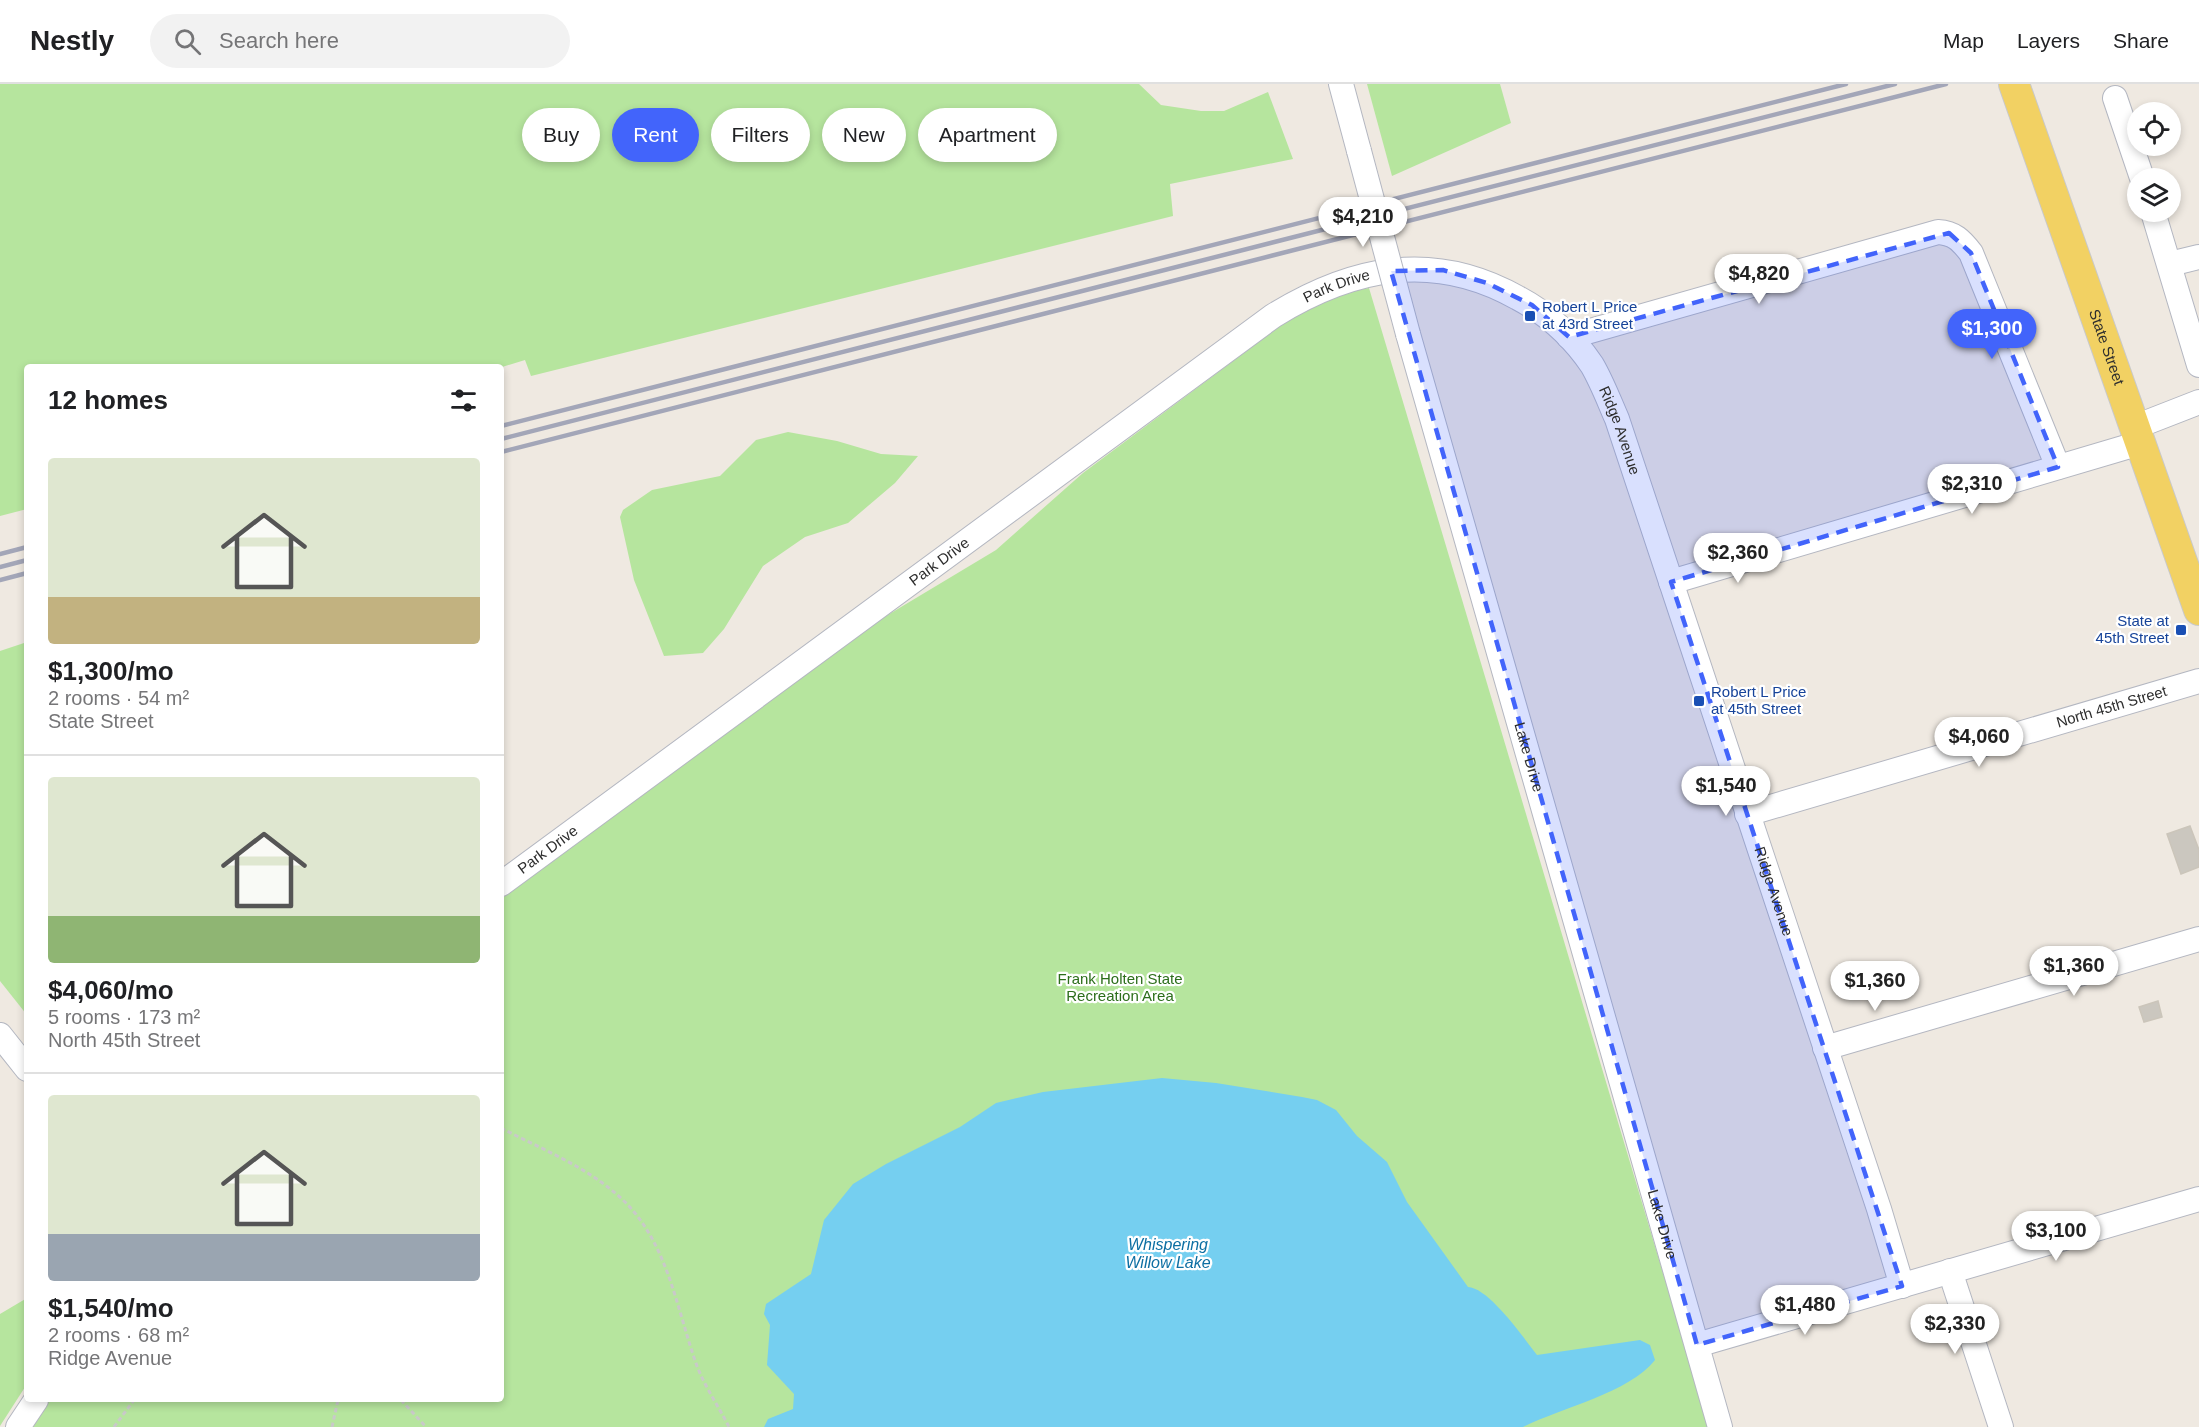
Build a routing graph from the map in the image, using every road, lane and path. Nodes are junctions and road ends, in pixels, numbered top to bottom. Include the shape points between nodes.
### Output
1 (1341, 84) edge
2 (2014, 84) edge
3 (2115, 98) dead end
4 (2139, 168) edge
5 (2156, 222) edge
6 (2199, 257) edge
7 (2170, 264) junction
8 (1569, 337) junction
9 (2199, 365) edge
10 (2199, 402) edge
11 (2138, 435) junction
12 (2058, 467) junction
13 (1671, 582) junction
14 (2199, 610) edge
15 (2199, 681) edge
16 (1748, 814) junction
17 (504, 882) edge
18 (2199, 939) edge
19 (0, 1035) edge
20 (1825, 1048) junction
21 (24, 1065) edge
22 (504, 1129) edge
23 (2199, 1199) edge
24 (1950, 1271) junction
25 (1902, 1286) junction
26 (1697, 1345) junction
27 (35, 1402) edge
28 (133, 1402) edge
29 (338, 1402) edge
30 (403, 1402) edge
31 (18, 1427) edge
32 (114, 1427) edge
33 (332, 1427) edge
34 (426, 1427) edge
35 (729, 1427) edge
36 (1720, 1427) edge
37 (2001, 1427) edge

1 - 26 street, Lake Drive, bridge via 1408,334
2 - 11 main road, State Street
3 - 4 street
5 - 7 street
6 - 7 street
7 - 9 street
8 - 12 street via 1938,232 1949,233 1971,253
8 - 13 street, Ridge Avenue via 1593,367 1617,419
8 - 17 street, Park Drive via 1532,305 1487,283 1443,270 1393,270 1355,277 1317,291 1248,333
10 - 11 street
11 - 12 street
11 - 14 main road, State Street
12 - 13 street
13 - 16 street, Ridge Avenue
15 - 16 street, North 45th Street
16 - 20 street, Ridge Avenue
18 - 20 street
19 - 21 street
20 - 25 street, Ridge Avenue
22 - 35 path via 563,1158 619,1197 639,1220 660,1253 698,1369
23 - 24 street
24 - 25 street
24 - 37 street
25 - 26 street
26 - 36 street, Lake Drive
27 - 31 street
28 - 32 path
29 - 33 path
30 - 34 path

